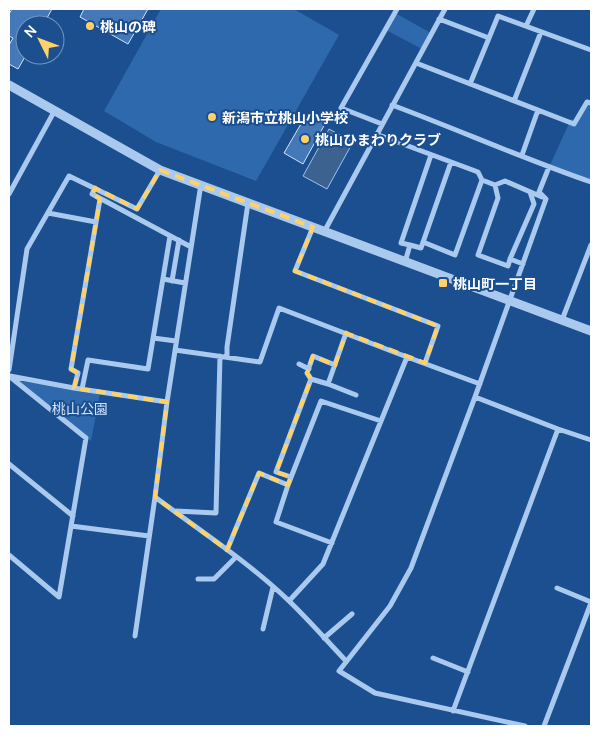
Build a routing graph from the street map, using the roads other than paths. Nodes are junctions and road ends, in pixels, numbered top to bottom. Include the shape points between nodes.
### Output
1 (397, 9) edge
2 (445, 9) edge
3 (534, 9) edge
4 (439, 19) junction
5 (526, 26) junction
6 (540, 32) junction
7 (488, 38) junction
8 (591, 50) edge
9 (416, 63) junction
10 (470, 84) junction
11 (9, 85) edge
12 (514, 101) junction
13 (591, 103) edge
14 (392, 105) junction
15 (55, 110) junction
16 (538, 110) junction
17 (382, 124) junction
18 (376, 134) junction
19 (431, 155) junction
20 (522, 155) junction
21 (451, 162) junction
22 (549, 167) junction
23 (160, 170) junction
24 (482, 180) junction
25 (591, 182) edge
26 (201, 184) junction
27 (495, 185) junction
28 (95, 188) junction
29 (530, 192) junction
30 (9, 194) edge
31 (100, 199) junction
32 (546, 199) junction
33 (248, 203) junction
34 (48, 212) junction
35 (96, 222) junction
36 (313, 227) junction
37 (324, 232) junction
38 (170, 236) junction
39 (179, 240) junction
40 (423, 242) junction
41 (410, 245) junction
42 (591, 245) edge
43 (191, 247) junction
44 (510, 259) junction
45 (405, 262) junction
46 (523, 264) junction
47 (163, 279) junction
48 (172, 281) junction
49 (185, 283) junction
50 (510, 301) junction
51 (562, 320) junction
52 (591, 331) edge
53 (346, 333) junction
54 (153, 338) junction
55 (176, 341) junction
56 (175, 350) junction
57 (220, 356) junction
58 (407, 357) junction
59 (227, 358) junction
60 (425, 363) junction
61 (299, 364) dead end
62 (335, 365) junction
63 (309, 369) junction
64 (9, 370) edge
65 (9, 376) edge
66 (311, 379) junction
67 (328, 384) junction
68 (480, 384) junction
69 (74, 388) junction
70 (82, 389) junction
71 (356, 395) dead end
72 (475, 397) junction
73 (167, 402) junction
74 (380, 421) junction
75 (558, 429) junction
76 (591, 440) edge
77 (9, 464) edge
78 (291, 477) junction
79 (288, 485) junction
80 (154, 496) junction
81 (174, 511) junction
82 (73, 516) junction
83 (71, 526) junction
84 (149, 536) junction
85 (332, 543) junction
86 (227, 550) junction
87 (9, 555) edge
88 (236, 557) junction
89 (198, 579) dead end
90 (273, 587) junction
91 (557, 588) dead end
92 (289, 601) junction
93 (591, 602) edge
94 (352, 614) dead end
95 (264, 629) dead end
96 (135, 636) dead end
97 (324, 638) junction
98 (433, 658) dead end
99 (346, 661) junction
100 (468, 672) junction
101 (453, 711) junction
102 (525, 726) edge
103 (544, 726) edge

1 - 17 street via 341,108
2 - 4 street
3 - 5 street
4 - 7 street
4 - 9 street
5 - 6 street
5 - 7 street via 498,16
6 - 8 street
6 - 12 street
7 - 10 street
9 - 10 street
9 - 14 street
10 - 12 street
11 - 15 street
12 - 16 street
13 - 16 street via 587,102 574,124
14 - 17 street
14 - 20 street
15 - 23 street
15 - 30 street
16 - 20 street
17 - 18 street
18 - 19 street
18 - 37 street
19 - 21 street
19 - 41 street via 401,243
20 - 22 street
21 - 24 street via 478,172
21 - 40 street
22 - 25 street
22 - 32 street via 539,192
23 - 26 street
23 - 28 street via 137,209
24 - 27 street
24 - 40 street via 456,255
26 - 33 street
26 - 43 street
27 - 29 street via 505,181
27 - 44 street via 498,198 478,255 508,266
28 - 31 street via 92,194
28 - 34 street via 69,176
29 - 32 street
29 - 44 street via 534,204
31 - 35 street
31 - 38 street
32 - 46 street
33 - 36 street
33 - 59 street
34 - 35 street
34 - 64 street via 27,250
35 - 69 street via 71,369 78,373
36 - 37 street
36 - 60 street via 295,271 438,326
37 - 45 street
38 - 39 street
38 - 47 street
39 - 43 street
39 - 48 street
40 - 41 street via 421,248
41 - 45 street
42 - 51 street
43 - 49 street
44 - 46 street
45 - 50 street
46 - 50 street
47 - 48 street
47 - 54 street
48 - 49 street
49 - 55 street
50 - 51 street
50 - 68 street
51 - 52 street
53 - 58 street
53 - 59 street via 279,308 260,362
53 - 62 street
54 - 55 street
54 - 70 street via 148,368 88,360
55 - 56 street
56 - 57 street
56 - 73 street
57 - 59 street
57 - 81 street via 216,513
58 - 60 street
58 - 74 street
60 - 68 street
61 - 63 street
62 - 63 street via 312,356
62 - 67 street
63 - 66 street
65 - 69 street
65 - 82 street via 86,438
66 - 67 street
66 - 78 street via 276,472
67 - 71 street
68 - 72 street
69 - 70 street
70 - 73 street
72 - 75 street
72 - 99 street via 411,568 390,606
73 - 80 street
74 - 78 street via 322,402
74 - 85 street
75 - 76 street
75 - 100 street
77 - 82 street
78 - 79 street
79 - 85 street via 276,522
79 - 86 street via 259,473
80 - 81 street
80 - 84 street
81 - 86 street
82 - 83 street
83 - 84 street
83 - 87 street via 59,597
84 - 96 street
85 - 92 street via 323,564
86 - 88 street
88 - 89 street via 214,579
88 - 90 street
90 - 92 street
90 - 95 street
91 - 93 street
92 - 97 street
93 - 103 street
94 - 97 street
97 - 99 street
98 - 100 street
99 - 101 street via 339,672 374,693
100 - 101 street
101 - 102 street

